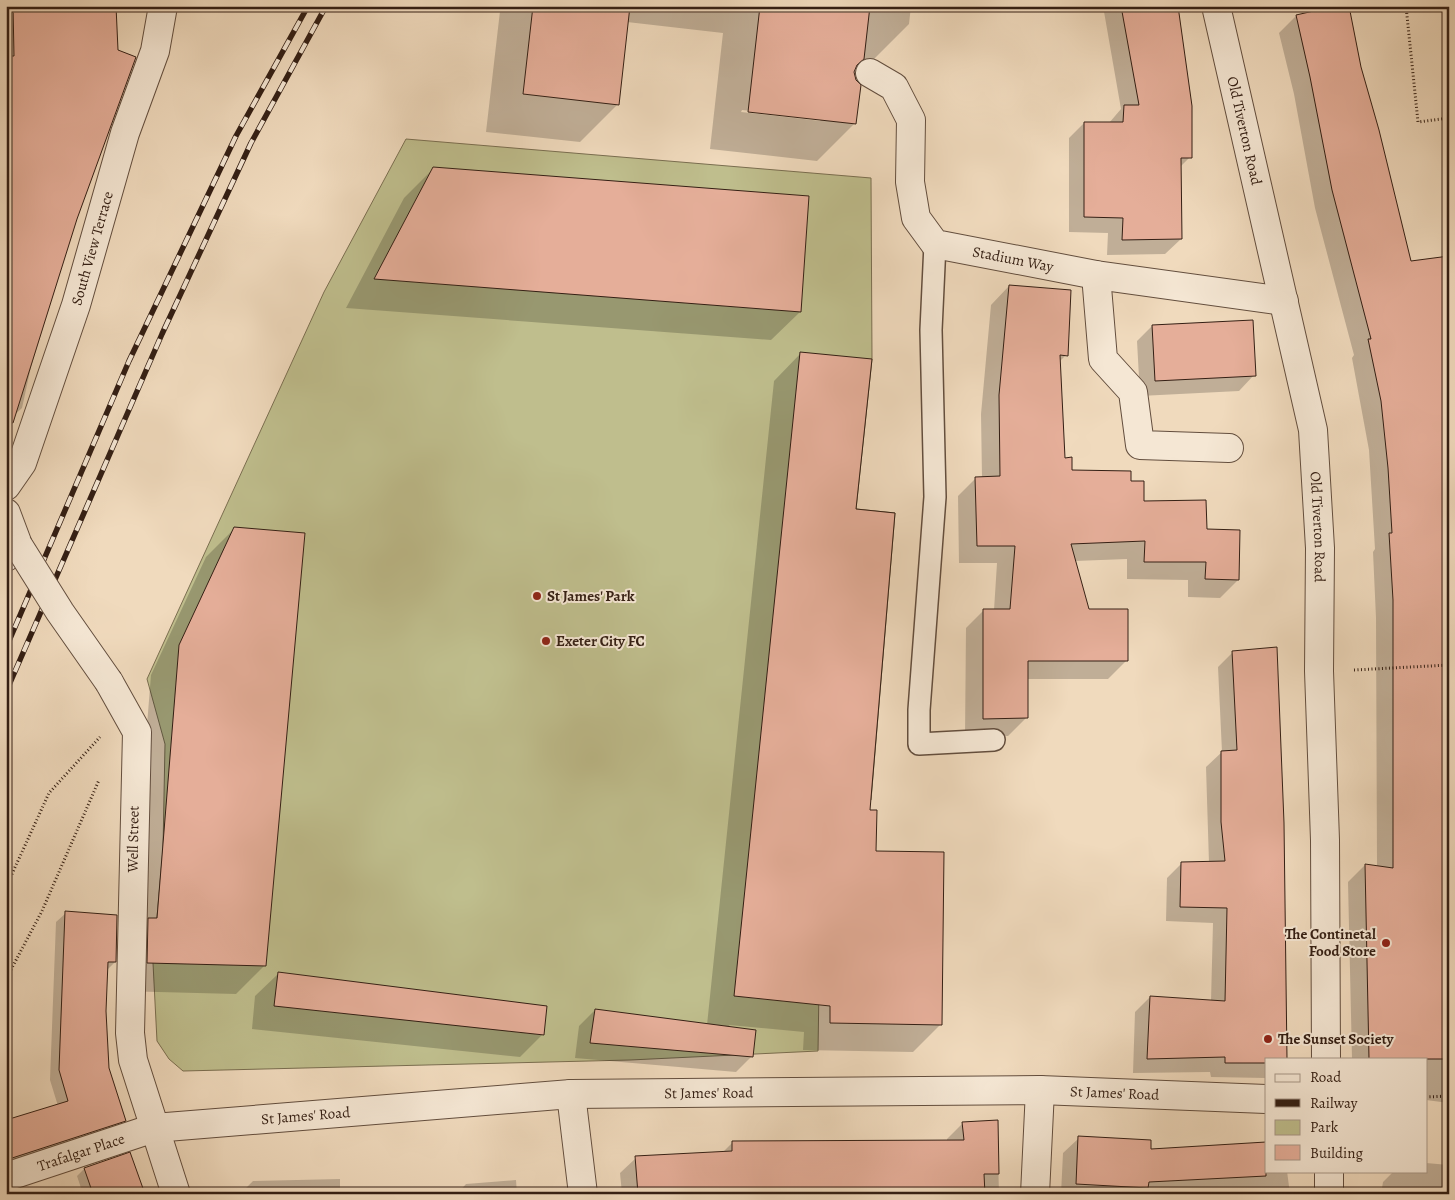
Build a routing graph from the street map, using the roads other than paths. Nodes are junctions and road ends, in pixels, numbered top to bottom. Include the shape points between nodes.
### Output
1 (163, 6) edge
2 (1216, 6) edge
3 (870, 72) dead end
4 (935, 244) junction
5 (1096, 275) junction
6 (1284, 301) junction
7 (1229, 448) dead end
8 (6, 486) edge
9 (6, 513) edge
10 (12, 551) edge
11 (994, 740) dead end
12 (1326, 1058) edge
13 (1040, 1090) junction
14 (571, 1094) junction
15 (1265, 1099) edge
16 (154, 1128) junction
17 (1328, 1172) edge
18 (6, 1177) edge
19 (176, 1194) edge
20 (583, 1194) edge
21 (1035, 1194) edge
22 (1329, 1194) edge

1 - 8 street, South View Terrace via 155,51 126,133 73,314 22,463
2 - 6 street, Old Tiverton Road
3 - 4 street via 894,87 911,120 910,182 916,218
4 - 5 street, Stadium Way
4 - 11 lane via 931,330 935,497 919,744
5 - 6 street, Stadium Way
5 - 7 street via 1103,359 1133,392 1140,446
6 - 12 street, Old Tiverton Road via 1313,430 1320,548 1318,672 1325,840
9 - 10 street, Well Street
10 - 16 street, Well Street, bridge via 109,682 137,732 130,1033 133,1060
13 - 14 street, St James' Road
13 - 15 street, St James' Road
13 - 21 street
14 - 16 street, St James' Road
14 - 20 street
16 - 18 street, Trafalgar Place
16 - 19 street, Well Street
17 - 22 street

